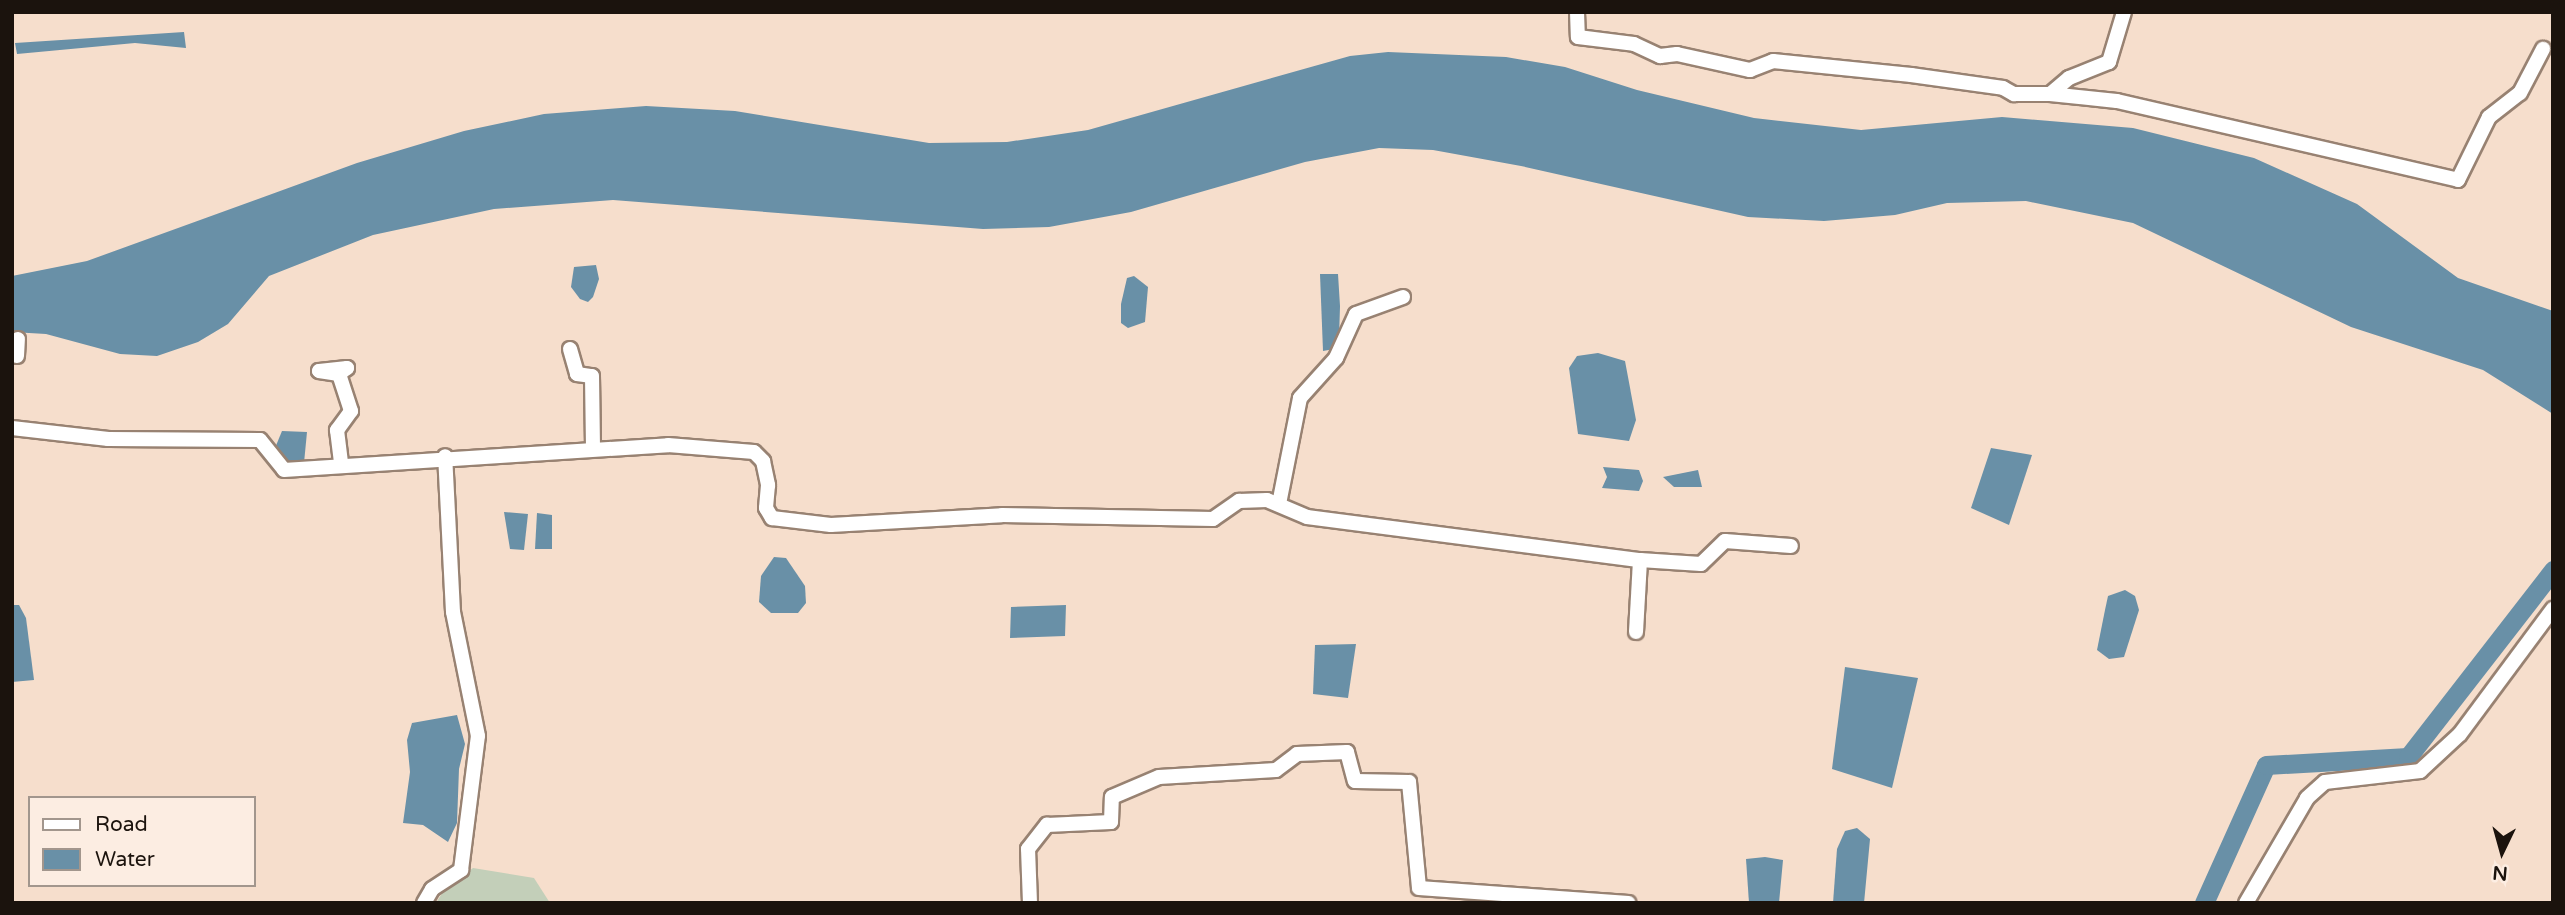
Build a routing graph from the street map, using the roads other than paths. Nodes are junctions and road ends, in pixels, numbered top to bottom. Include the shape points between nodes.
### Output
1 (1577, 12) edge
2 (2124, 12) edge
3 (2543, 49) dead end
4 (2050, 94) junction
5 (1403, 297) dead end
6 (18, 339) dead end
7 (570, 349) dead end
8 (17, 356) dead end
9 (339, 374) dead end
10 (12, 428) edge
11 (593, 448) junction
12 (445, 456) junction
13 (341, 465) junction
14 (1279, 504) junction
15 (1791, 546) dead end
16 (1640, 560) junction
17 (2553, 609) edge
18 (1636, 632) dead end
19 (1517, 901) edge
20 (424, 903) edge
21 (1030, 903) edge
22 (1628, 903) edge
23 (2246, 903) edge

1 - 4 street via 1578,37 1634,44 1660,56 1676,54 1750,70 1773,61 1924,77 2003,88 2014,94
2 - 4 street via 2109,62 2069,78
3 - 4 street via 2520,93 2489,117 2458,180 2118,101
5 - 14 street via 1356,314 1336,358 1300,398
6 - 8 street
7 - 11 street via 577,374 592,376
9 - 13 street via 351,411 337,430
10 - 13 street via 108,439 208,434 260,440 284,470
11 - 12 street
11 - 14 street via 668,445 754,452 763,461 766,509 772,518 831,526 1002,514 1213,519 1239,501
12 - 13 street
12 - 20 street via 453,612 478,736 461,870 432,889
14 - 16 street via 1307,517
15 - 16 street via 1725,541 1701,564
16 - 18 street
17 - 23 street via 2460,733 2420,771 2325,782 2316,790
19 - 21 street via 1419,888 1409,782 1355,780 1347,752 1297,754 1276,770 1159,777 1112,797 1111,822 1047,825 1028,849
19 - 22 street

